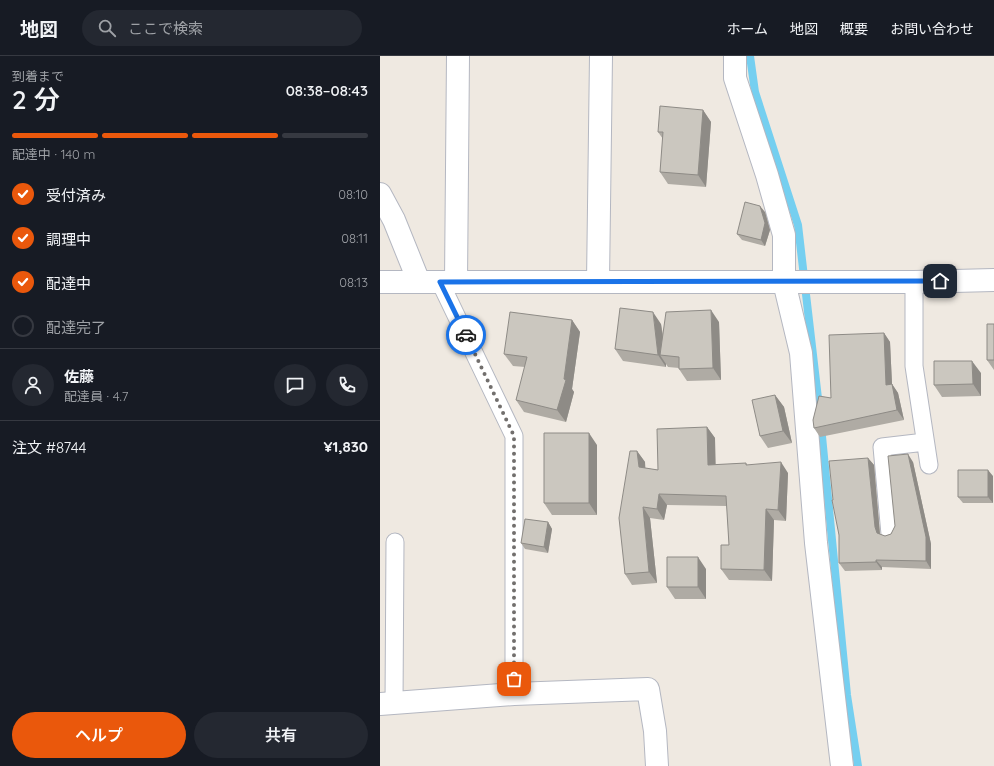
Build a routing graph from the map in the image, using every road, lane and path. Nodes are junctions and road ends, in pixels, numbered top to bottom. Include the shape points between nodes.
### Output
1 (458, 56) edge
2 (601, 56) edge
3 (735, 56) edge
4 (380, 194) edge
5 (994, 280) edge
6 (380, 282) edge
7 (419, 282) junction
8 (448, 282) junction
9 (598, 282) junction
10 (784, 282) junction
11 (914, 282) junction
12 (925, 442) junction
13 (929, 465) dead end
14 (890, 534) edge
15 (395, 542) dead end
16 (514, 694) junction
17 (387, 704) edge
18 (656, 766) edge
19 (842, 766) edge

1 - 8 street
2 - 9 street
3 - 10 street via 735,78 784,235
4 - 7 street via 394,220
5 - 11 street
6 - 7 street
7 - 8 street
8 - 9 street
8 - 16 lane via 514,436
9 - 10 street
10 - 11 street
10 - 19 street via 801,353 816,543
11 - 12 lane via 914,366
12 - 13 lane
12 - 14 lane via 882,447
15 - 17 lane
16 - 17 street
16 - 18 street via 648,689 655,732

